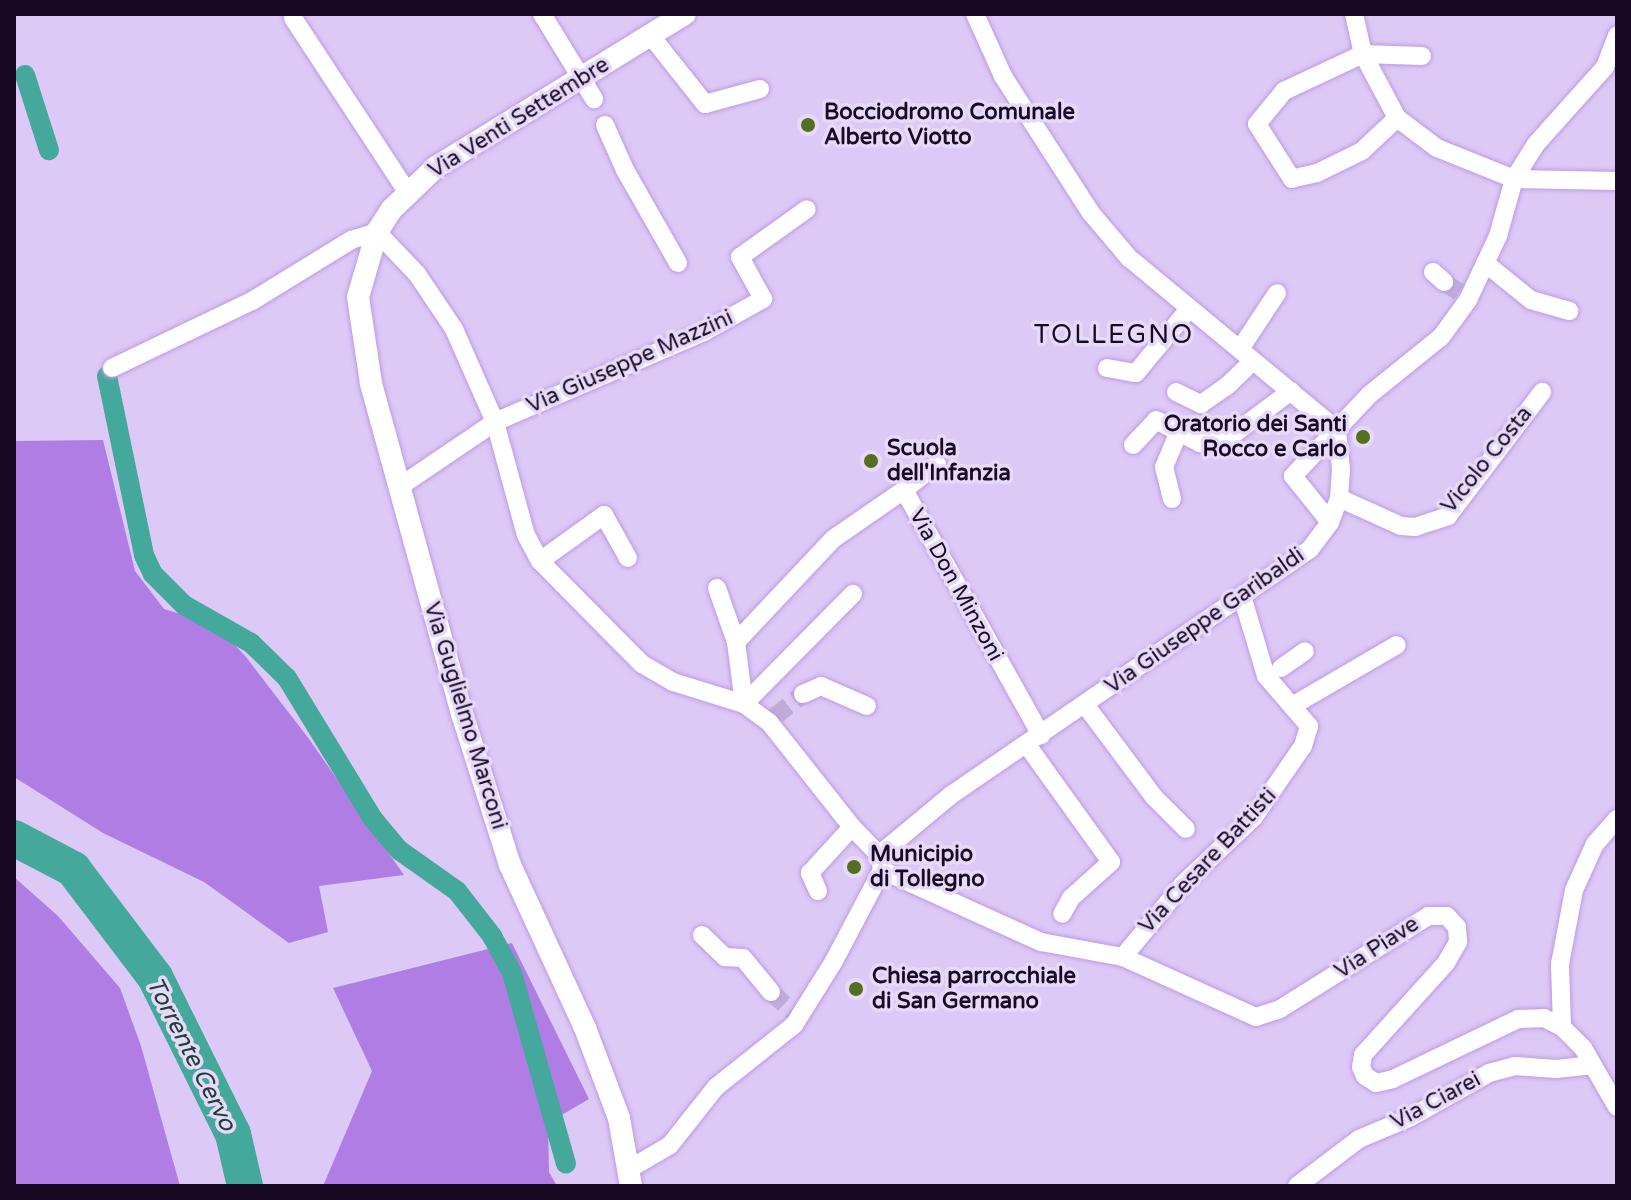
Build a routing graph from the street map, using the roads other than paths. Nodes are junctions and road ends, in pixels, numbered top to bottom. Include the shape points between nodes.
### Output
1 (542, 14) edge
2 (685, 14) edge
3 (975, 14) edge
4 (1354, 14) edge
5 (293, 18) dead end
6 (1617, 35) edge
7 (651, 36) junction
8 (1363, 54) junction
9 (1422, 56) dead end
10 (582, 76) junction
11 (760, 89) dead end
12 (594, 99) dead end
13 (1397, 118) junction
14 (605, 125) dead end
15 (1514, 179) junction
16 (1617, 181) edge
17 (408, 193) junction
18 (807, 209) dead end
19 (377, 232) junction
20 (678, 263) dead end
21 (1485, 263) junction
22 (1277, 293) dead end
23 (1189, 309) junction
24 (1569, 311) dead end
25 (1246, 355) junction
26 (112, 368) dead end
27 (1107, 368) dead end
28 (1291, 391) junction
29 (1176, 392) dead end
30 (1542, 392) dead end
31 (495, 422) junction
32 (1337, 430) junction
33 (1178, 434) junction
34 (1133, 445) dead end
35 (937, 464) dead end
36 (399, 487) junction
37 (904, 490) junction
38 (1339, 498) junction
39 (1172, 499) dead end
40 (1330, 522) junction
41 (628, 558) dead end
42 (540, 561) junction
43 (717, 588) dead end
44 (853, 594) dead end
45 (1242, 596) junction
46 (736, 642) junction
47 (1397, 645) dead end
48 (1305, 651) dead end
49 (1273, 672) junction
50 (803, 694) tunnel mouth
51 (744, 704) junction
52 (867, 706) dead end
53 (1086, 706) junction
54 (1292, 706) junction
55 (1034, 740) junction
56 (1617, 819) edge
57 (852, 827) junction
58 (1186, 829) dead end
59 (881, 863) junction
60 (818, 891) dead end
61 (1062, 914) dead end
62 (702, 935) dead end
63 (1123, 957) junction
64 (771, 992) tunnel mouth
65 (1562, 1027) junction
66 (1592, 1065) junction
67 (1617, 1107) edge
68 (631, 1177) edge
69 (1297, 1186) edge

1 - 10 street
2 - 7 street, Via Venti Settembre
3 - 23 street via 1003,76 1091,213 1129,258
4 - 8 street
5 - 17 street
6 - 15 street via 1605,67 1536,144
7 - 10 street, Via Venti Settembre
7 - 11 street via 705,104
8 - 9 street
8 - 13 street
8 - 13 street via 1284,91 1257,124 1292,179 1362,151
10 - 12 street
10 - 17 street, Via Venti Settembre via 436,167
13 - 15 street via 1437,148
14 - 20 street
15 - 16 street
15 - 21 street
17 - 19 street, Via Venti Settembre
18 - 31 street, Via Giuseppe Mazzini via 740,257 763,299 704,332
19 - 26 street, Via Venti Settembre via 351,240 252,301
19 - 31 street via 417,274 454,329
19 - 36 street, Via Guglielmo Marconi via 358,297 360,323
21 - 24 street via 1531,300
21 - 32 street via 1441,337 1369,395
22 - 25 street
23 - 25 street
23 - 27 street via 1136,373
25 - 28 street
25 - 29 street via 1227,386 1201,404
28 - 32 street
28 - 33 street via 1215,442 1200,443
30 - 38 street, Vicolo Costa via 1448,516 1401,526
31 - 36 street, Via Giuseppe Mazzini
31 - 42 street via 526,535
32 - 38 street, Via Giuseppe Garibaldi
32 - 40 street via 1293,476
33 - 34 street via 1156,420
33 - 39 street via 1164,467
35 - 37 street
36 - 68 street, Via Guglielmo Marconi via 510,865 585,1028 619,1118
37 - 46 street, Via Don Minzoni via 850,526 798,573
37 - 55 street, Via Don Minzoni
38 - 40 street, Via Giuseppe Garibaldi
40 - 45 street, Via Giuseppe Garibaldi via 1310,549
41 - 42 street via 604,515
42 - 51 street via 642,664 673,682
43 - 46 street
44 - 51 street
45 - 49 street, Via Cesare Battisti
45 - 53 street, Via Giuseppe Garibaldi
46 - 51 street
47 - 54 street
48 - 49 street
49 - 54 street, Via Cesare Battisti
50 - 52 street via 821,686
51 - 57 street via 772,720
53 - 55 street, Via Giuseppe Garibaldi
53 - 58 street via 1154,797
54 - 63 street, Via Cesare Battisti via 1309,726 1290,769 1254,817 1184,883
55 - 59 street, Via Giuseppe Garibaldi via 951,795
55 - 61 street, Via Don Minzoni via 1111,862 1071,898
56 - 65 street via 1595,844 1574,890 1560,964
57 - 59 street
57 - 60 street via 810,873
59 - 63 street, Via Piave via 1041,942
59 - 68 street, Via Giuseppe Garibaldi via 834,961 796,1015 716,1087 670,1145
62 - 64 street via 725,957 743,958
63 - 65 street, Via Piave via 1256,1017 1280,1009 1428,916 1447,916 1457,927 1458,942 1446,963 1363,1055 1365,1076 1376,1083 1393,1079 1518,1019 1544,1018
65 - 66 street
66 - 67 street
66 - 69 street, Via Ciarei via 1515,1066 1489,1073 1359,1139

